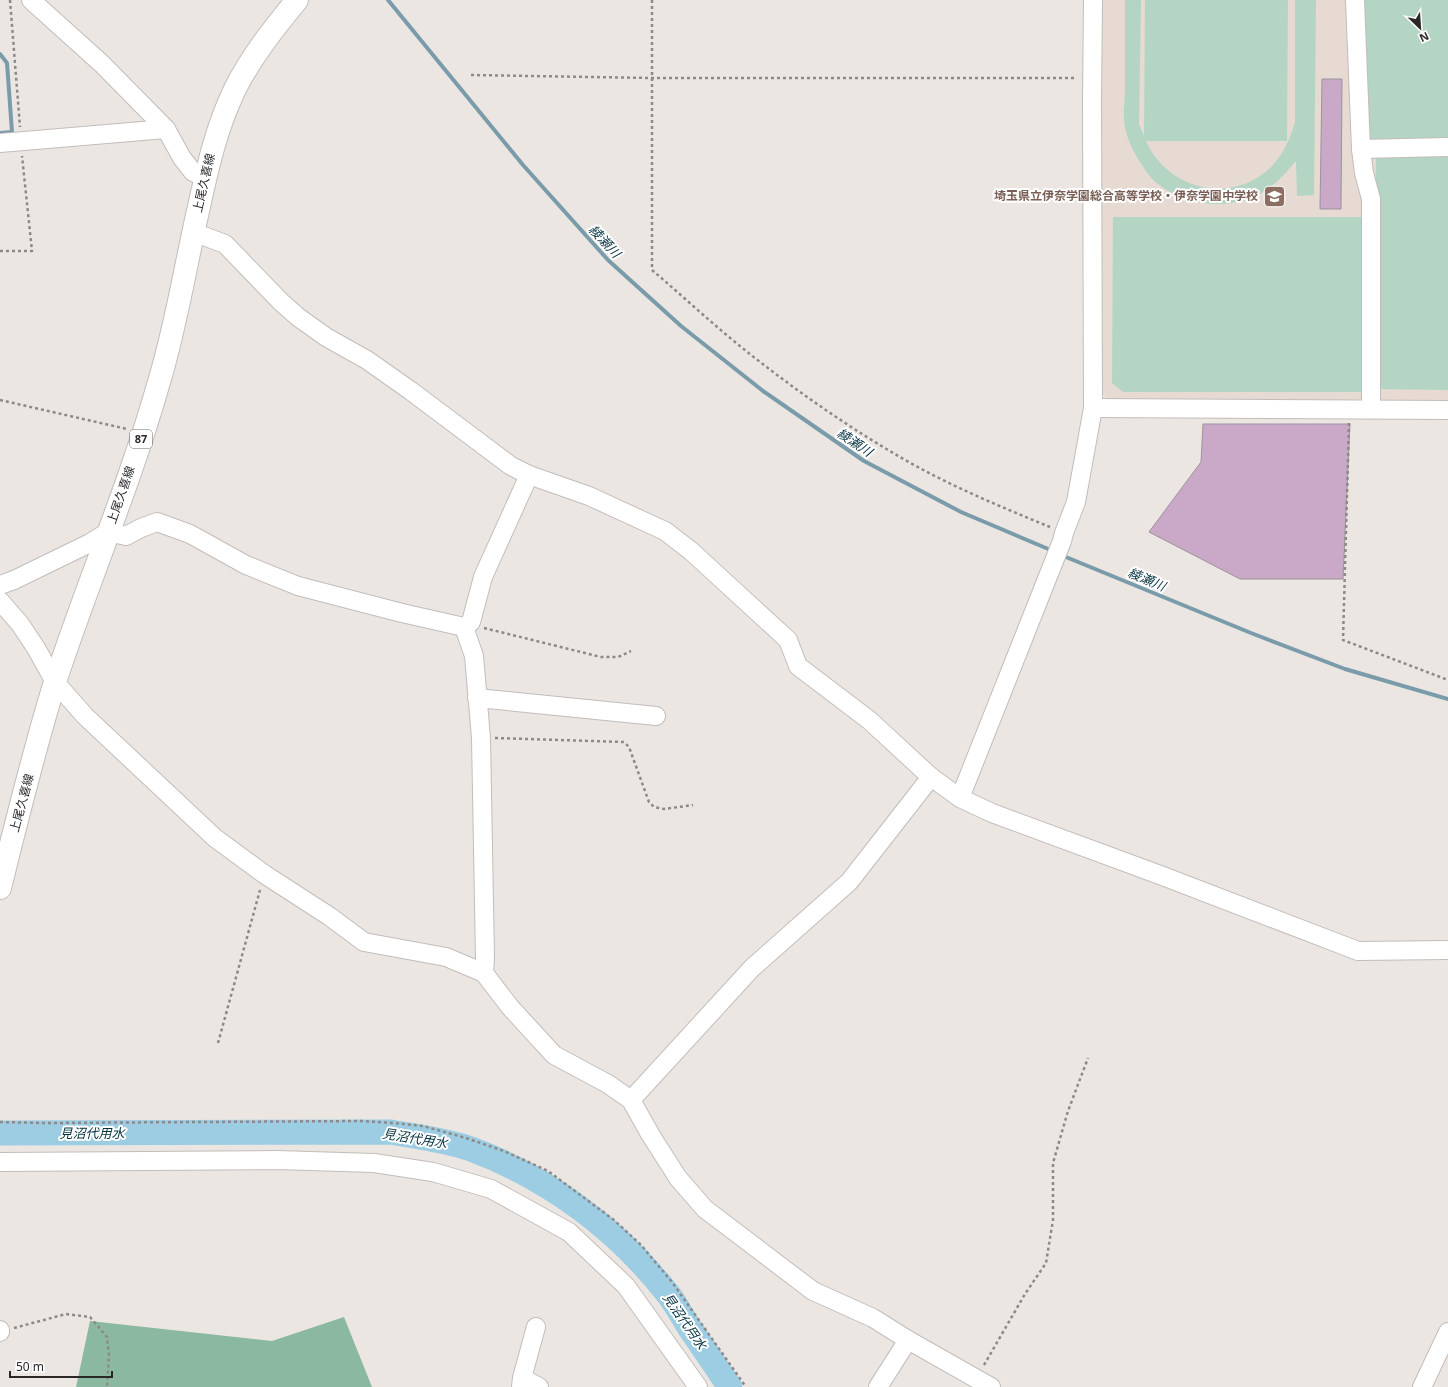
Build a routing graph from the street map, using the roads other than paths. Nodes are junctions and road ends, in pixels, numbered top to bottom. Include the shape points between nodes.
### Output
1 (32, 0) edge
2 (297, 0) edge
3 (1093, 0) edge
4 (1355, 0) edge
5 (166, 129) junction
6 (0, 144) edge
7 (1448, 147) edge
8 (1361, 149) junction
9 (205, 177) junction
10 (193, 232) junction
11 (1093, 408) junction
12 (1371, 409) junction
13 (1448, 410) edge
14 (529, 475) junction
15 (108, 532) junction
16 (0, 585) edge
17 (0, 602) edge
18 (467, 624) junction
19 (55, 682) junction
20 (477, 698) junction
21 (656, 716) dead end
22 (931, 777) junction
23 (960, 798) junction
24 (0, 888) edge
25 (1448, 950) edge
26 (484, 973) junction
27 (631, 1100) junction
28 (0, 1162) edge
29 (536, 1328) dead end
30 (1448, 1332) edge
31 (908, 1340) junction
32 (522, 1382) edge
33 (984, 1382) edge
34 (539, 1387) edge
35 (698, 1387) edge
36 (878, 1387) edge
37 (1422, 1387) edge

1 - 5 street via 102,64
2 - 9 main road, 上尾久喜線 / 87 via 263,43 235,89 219,129
3 - 11 street
4 - 8 street
5 - 6 street
5 - 9 street via 193,172
7 - 8 street
8 - 12 street via 1371,199
9 - 10 main road, 上尾久喜線 / 87
10 - 14 street via 225,244 298,317 326,337 367,360 511,466
10 - 15 main road, 上尾久喜線 / 87 via 173,331 159,382
11 - 12 street
11 - 23 street via 1076,502
12 - 13 street
14 - 18 street via 482,577
14 - 22 street via 596,499 665,531 691,551 788,640 798,666 870,720
15 - 16 street via 90,544
15 - 18 street via 126,536 157,522 190,534 246,566 298,586 402,614
15 - 19 main road, 上尾久喜線 / 87
17 - 19 street via 20,624
18 - 20 street via 474,656
19 - 24 main road, 上尾久喜線 / 87
19 - 26 street via 85,716 215,838 364,942 446,957
20 - 21 street
20 - 26 street via 481,738
22 - 23 street
22 - 27 street via 849,882 752,968
23 - 25 street via 992,813 1358,951
26 - 27 street via 510,1007 554,1055 608,1084
27 - 31 street via 678,1178 705,1209 813,1291 873,1318
28 - 35 street via 277,1160 374,1163 434,1172 491,1189 569,1232 626,1286
29 - 32 street
30 - 37 street
31 - 33 street
31 - 36 street
32 - 34 street

